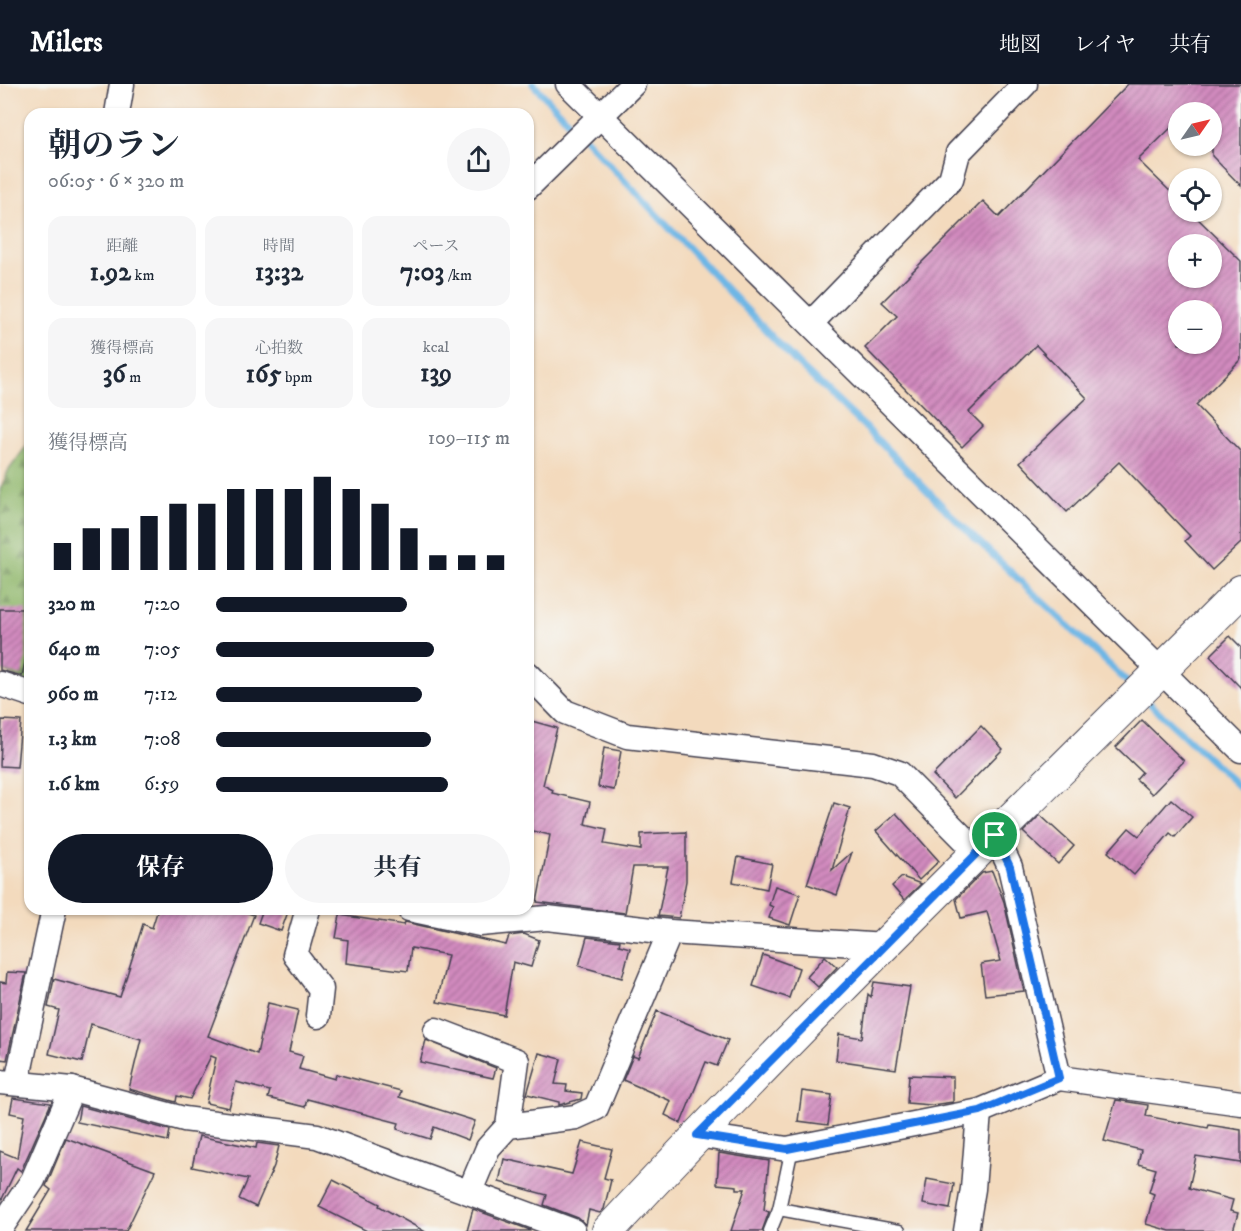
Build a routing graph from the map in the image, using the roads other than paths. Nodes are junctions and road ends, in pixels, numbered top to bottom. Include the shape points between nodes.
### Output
1 (122, 84) edge
2 (568, 84) edge
3 (633, 84) edge
4 (1025, 84) edge
5 (118, 108) edge
6 (596, 120) junction
7 (534, 181) edge
8 (811, 323) junction
9 (1241, 591) edge
10 (534, 680) edge
11 (0, 684) edge
12 (1146, 686) junction
13 (24, 691) edge
14 (1241, 750) edge
15 (986, 844) junction
16 (52, 915) edge
17 (306, 915) edge
18 (437, 915) edge
19 (670, 932) junction
20 (885, 946) junction
21 (318, 1016) dead end
22 (436, 1030) dead end
23 (1059, 1078) junction
24 (9, 1082) edge
25 (72, 1089) junction
26 (1241, 1103) edge
27 (979, 1112) junction
28 (508, 1125) junction
29 (697, 1135) junction
30 (792, 1148) junction
31 (470, 1191) junction
32 (778, 1209) junction
33 (0, 1229) edge
34 (573, 1231) edge
35 (608, 1231) edge
36 (770, 1231) edge
37 (899, 1231) edge
38 (966, 1231) edge

1 - 5 street
2 - 6 street
3 - 6 street
4 - 8 street via 958,153 951,179
6 - 7 street
6 - 8 street
8 - 12 street
9 - 12 street
10 - 15 street via 565,712 627,736 873,764 899,773
11 - 13 street
12 - 14 street
12 - 15 street
15 - 20 street
15 - 23 street via 1010,867
16 - 24 street
17 - 21 street via 295,955 321,989
18 - 19 street via 480,924 547,918
19 - 20 street
19 - 28 street via 596,1108 576,1117
20 - 29 street
22 - 28 street via 517,1061
23 - 26 street
23 - 27 street
24 - 25 street
25 - 31 street via 184,1119 317,1136
25 - 33 street via 33,1180
27 - 30 street
27 - 38 street
28 - 31 street via 488,1148
29 - 30 street
29 - 35 street
30 - 32 lane
31 - 34 street
32 - 36 lane
32 - 37 lane

